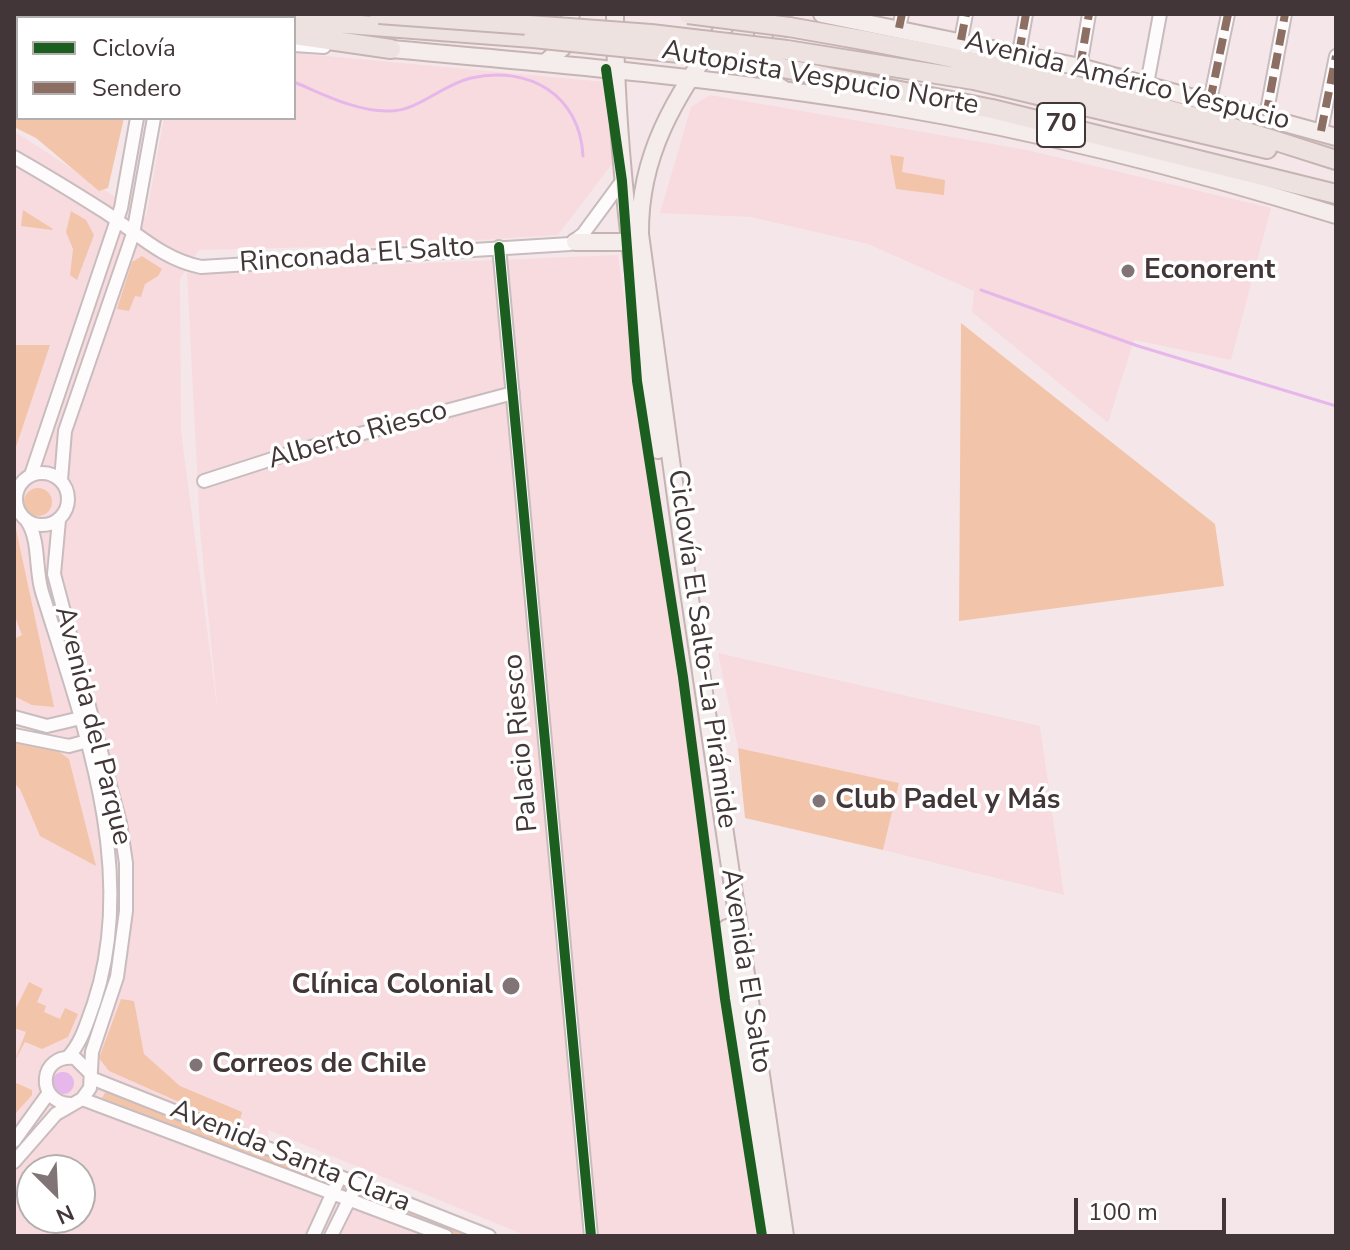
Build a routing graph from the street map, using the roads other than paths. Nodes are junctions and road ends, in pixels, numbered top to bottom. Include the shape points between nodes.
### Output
1 (201, 14) edge
2 (379, 14) edge
3 (571, 14) edge
4 (615, 14) edge
5 (688, 14) edge
6 (725, 14) edge
7 (733, 14) edge
8 (966, 14) edge
9 (1026, 14) edge
10 (1089, 14) edge
11 (1160, 14) edge
12 (1228, 14) edge
13 (1285, 14) edge
14 (834, 15) edge
15 (232, 16) edge
16 (296, 20) edge
17 (786, 21) edge
18 (901, 21) edge
19 (721, 32) junction
20 (296, 35) edge
21 (961, 40) junction
22 (296, 45) edge
23 (391, 49) junction
24 (1019, 53) junction
25 (1336, 56) edge
26 (785, 59) junction
27 (545, 63) junction
28 (1080, 67) junction
29 (615, 69) junction
30 (690, 79) junction
31 (1147, 84) junction
32 (787, 91) junction
33 (1210, 101) junction
34 (1266, 116) junction
35 (137, 120) edge
36 (154, 120) edge
37 (661, 125) junction
38 (1329, 134) edge
39 (14, 157) edge
40 (1336, 160) edge
41 (1336, 167) edge
42 (625, 177) junction
43 (1336, 194) edge
44 (1336, 215) edge
45 (117, 220) junction
46 (133, 234) junction
47 (575, 242) junction
48 (629, 242) junction
49 (499, 247) junction
50 (513, 393) junction
51 (23, 478) edge
52 (61, 480) junction
53 (204, 481) dead end
54 (15, 502) edge
55 (59, 520) junction
56 (27, 521) junction
57 (92, 714) junction
58 (14, 717) edge
59 (79, 719) junction
60 (14, 735) edge
61 (98, 737) junction
62 (85, 742) junction
63 (68, 1057) junction
64 (91, 1076) junction
65 (48, 1094) junction
66 (79, 1101) junction
67 (14, 1141) edge
68 (14, 1162) edge
69 (340, 1177) junction
70 (357, 1183) junction
71 (333, 1193) junction
72 (349, 1199) junction
73 (313, 1236) edge
74 (331, 1236) edge
75 (446, 1236) edge
76 (489, 1236) edge
77 (591, 1236) edge
78 (770, 1236) edge
79 (785, 1236) edge

1 - 15 highway
2 - 26 highway, 70, bridge via 651,34
3 - 27 main road via 563,47
4 - 29 main road, Avenida El Salto
5 - 17 highway, Autopista Vespucio Norte, bridge
6 - 19 main road
7 - 19 main road, Avenida El Salto
8 - 21 street
9 - 24 street
10 - 28 street
11 - 31 street
12 - 33 street
13 - 34 street
14 - 18 main road, Avenida Américo Vespucio
16 - 26 highway, Autopista Vespucio Norte / 70, bridge
17 - 32 main road via 766,29 759,53 767,76
17 - 40 highway, Autopista Vespucio Norte via 1105,92
18 - 21 main road, Avenida Américo Vespucio
19 - 30 main road, Avenida El Salto
20 - 23 highway
21 - 24 main road, Avenida Américo Vespucio
22 - 23 street
23 - 27 main road
24 - 28 main road, Avenida Américo Vespucio
25 - 38 street
26 - 41 highway, 70 via 974,80
26 - 43 highway, Autopista Vespucio Norte / 70
27 - 29 main road
28 - 31 main road, Avenida Américo Vespucio
29 - 30 main road
29 - 42 main road, Avenida El Salto
30 - 32 main road
30 - 37 main road, Avenida El Salto
31 - 33 main road, Avenida Américo Vespucio
32 - 44 main road via 1043,138
33 - 34 main road, Avenida Américo Vespucio
34 - 38 main road, Avenida Américo Vespucio
35 - 45 street
36 - 46 street
37 - 42 main road
37 - 79 main road, Avenida El Salto via 641,201 642,260
39 - 45 street, Rinconada El Salto
42 - 47 street
42 - 48 main road, Avenida El Salto
45 - 46 street, Rinconada El Salto
45 - 51 street
46 - 49 street, Rinconada El Salto via 182,263 201,267
46 - 52 street via 65,431
47 - 48 main road
47 - 49 street, Rinconada El Salto
48 - 78 main road, Avenida El Salto
49 - 50 street, Palacio Riesco
50 - 53 street, Alberto Riesco
50 - 77 street, Palacio Riesco
51 - 52 street via 46,473
51 - 54 street
52 - 55 street via 69,499
54 - 56 street
55 - 56 street via 43,526
55 - 57 street, Avenida del Parque via 54,574
56 - 59 street, Avenida del Parque
57 - 59 street
57 - 61 street, Avenida del Parque
58 - 59 street via 47,726
59 - 62 street, Avenida del Parque
60 - 62 street via 65,745
61 - 62 street
61 - 64 street, Avenida del Parque via 122,834 127,896 118,971 92,1052
62 - 63 street, Avenida del Parque via 110,850 112,906 98,991
63 - 64 street via 81,1062
63 - 65 street via 54,1062 46,1073
64 - 66 street via 90,1088
64 - 69 street, Avenida Santa Clara
65 - 66 street via 60,1103
65 - 67 street
66 - 68 street via 56,1114
66 - 71 street, Avenida Santa Clara
69 - 70 street, Avenida Santa Clara
69 - 71 street
70 - 72 street
70 - 76 street, Avenida Santa Clara
71 - 72 street, Avenida Santa Clara
71 - 73 street
72 - 74 street
72 - 75 street, Avenida Santa Clara

